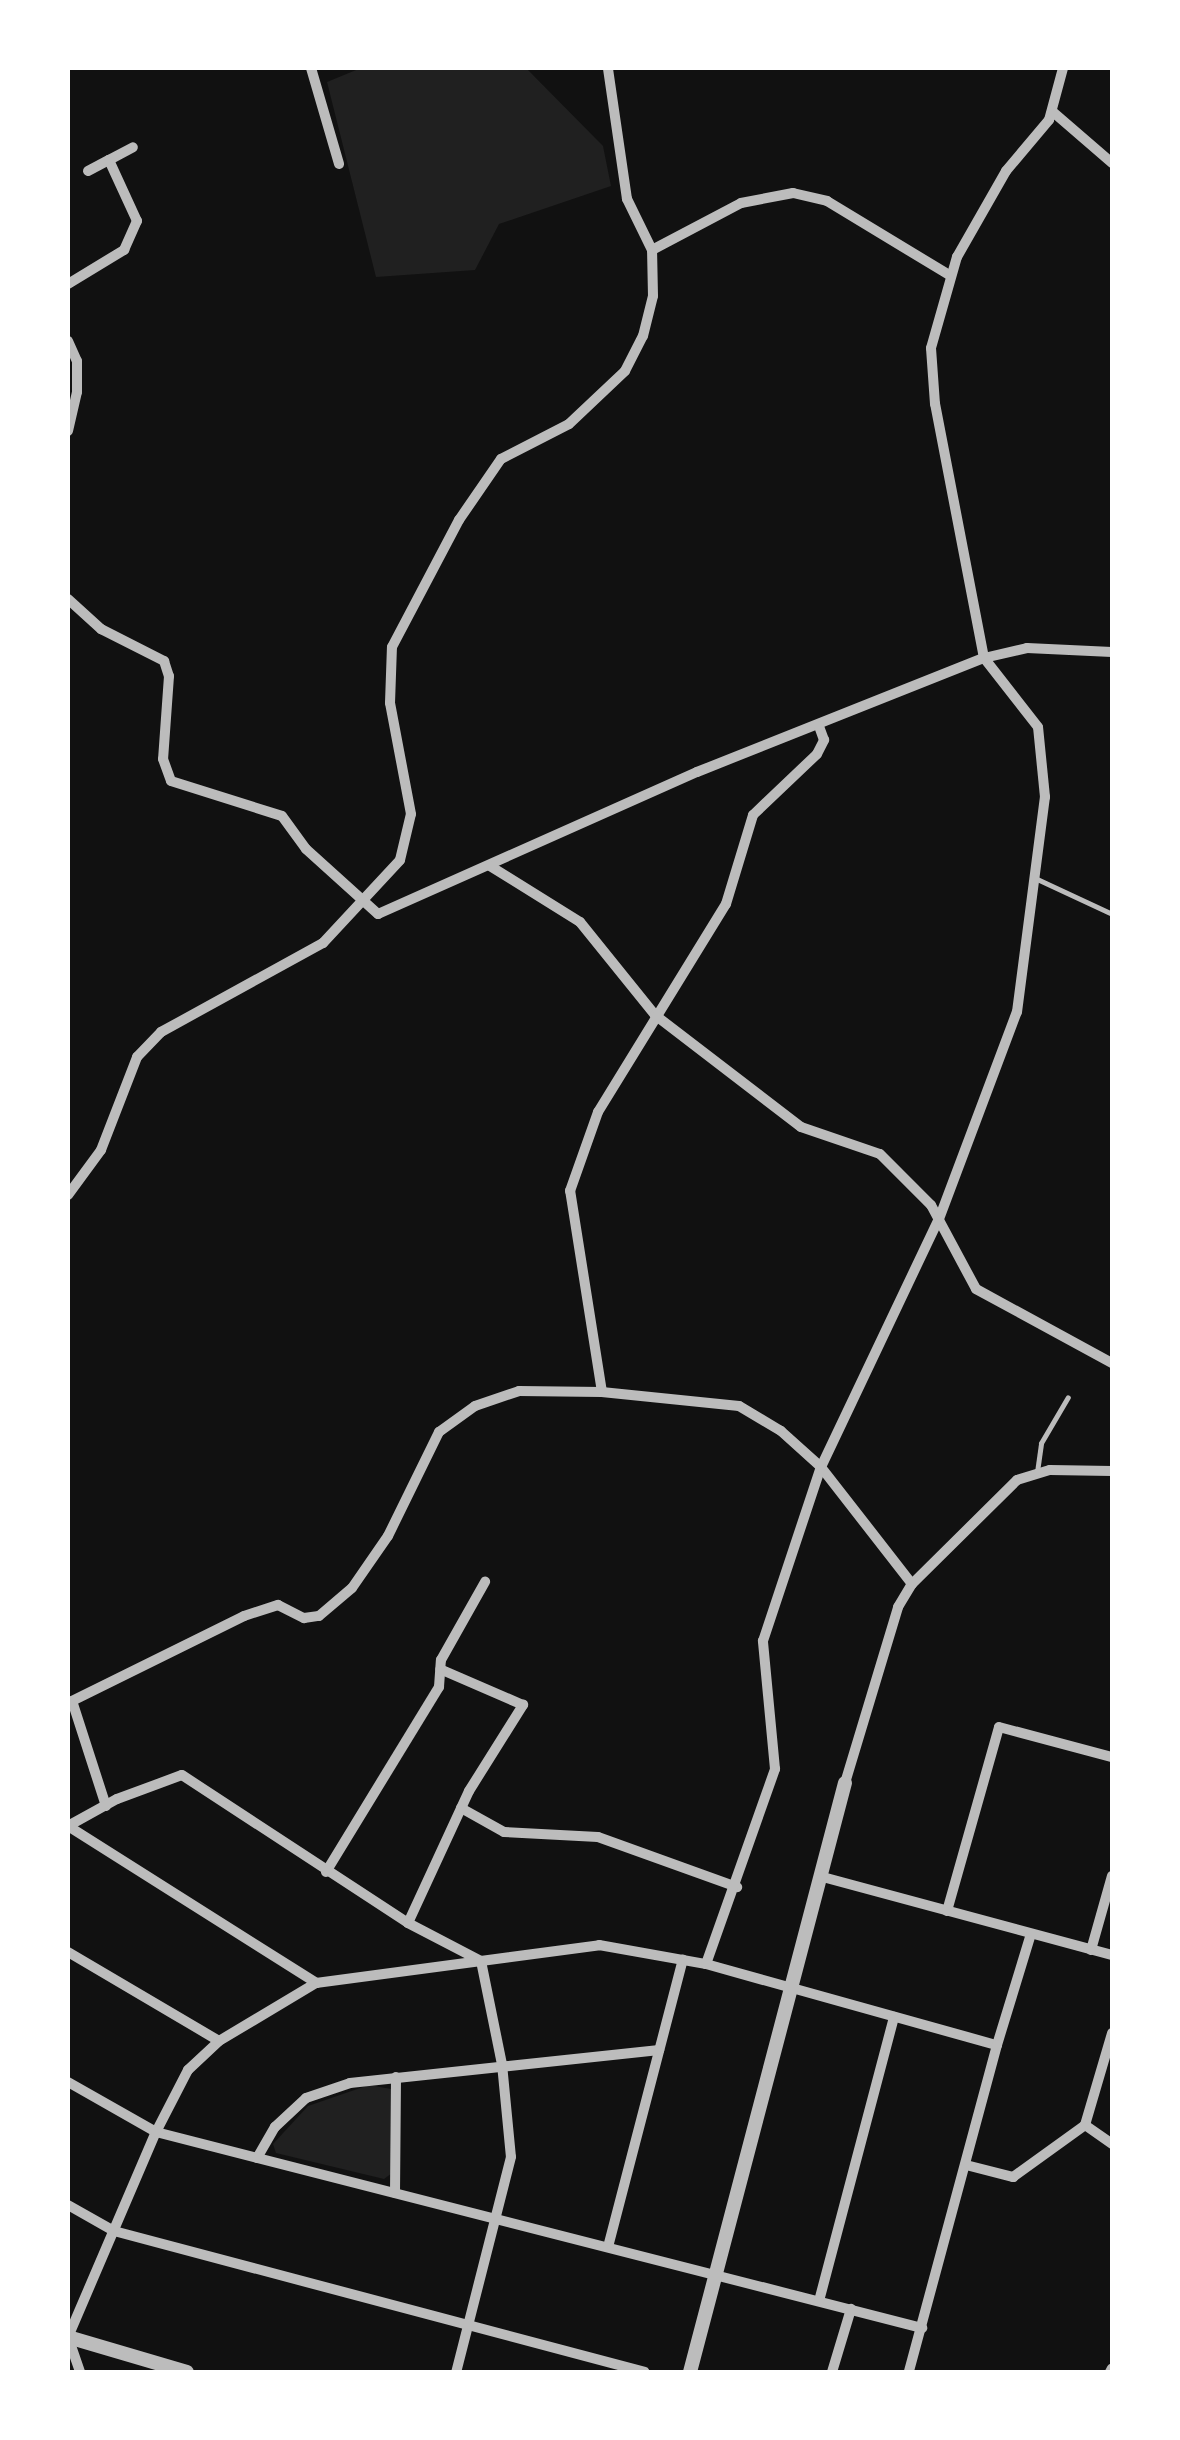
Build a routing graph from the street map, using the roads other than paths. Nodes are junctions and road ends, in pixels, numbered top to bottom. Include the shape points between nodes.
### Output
1 (311, 68) edge
2 (608, 68) edge
3 (1064, 68) edge
4 (1053, 112) junction
5 (133, 147) dead end
6 (109, 160) junction
7 (1112, 163) edge
8 (339, 164) dead end
9 (88, 172) dead end
10 (652, 250) junction
11 (949, 275) junction
12 (68, 284) edge
13 (68, 341) edge
14 (68, 431) edge
15 (68, 599) edge
16 (1112, 652) edge
17 (984, 658) junction
18 (819, 726) junction
19 (490, 866) junction
20 (1037, 879) junction
21 (363, 904) junction
22 (1112, 914) edge
23 (656, 1014) junction
24 (68, 1195) edge
25 (939, 1219) junction
26 (1112, 1362) edge
27 (602, 1392) junction
28 (1068, 1398) dead end
29 (821, 1467) junction
30 (1112, 1471) edge
31 (1037, 1474) junction
32 (485, 1582) dead end
33 (912, 1584) junction
34 (440, 1669) junction
35 (68, 1687) edge
36 (72, 1701) junction
37 (1112, 1757) edge
38 (844, 1783) joint
39 (106, 1806) junction
40 (460, 1808) junction
41 (68, 1826) edge
42 (326, 1872) junction
43 (819, 1876) junction
44 (1112, 1876) edge
45 (737, 1887) junction
46 (947, 1911) junction
47 (408, 1923) junction
48 (1032, 1934) junction
49 (1092, 1950) junction
50 (68, 1952) edge
51 (1112, 1956) edge
52 (683, 1960) junction
53 (481, 1962) junction
54 (706, 1964) junction
55 (316, 1983) junction
56 (790, 1989) junction
57 (894, 2017) junction
58 (1112, 2033) edge
59 (219, 2041) junction
60 (997, 2045) junction
61 (660, 2050) junction
62 (502, 2064) junction
63 (396, 2077) junction
64 (68, 2082) edge
65 (1085, 2126) junction
66 (156, 2132) junction
67 (1112, 2144) edge
68 (258, 2158) junction
69 (966, 2165) junction
70 (395, 2192) junction
71 (68, 2205) edge
72 (496, 2218) junction
73 (114, 2232) junction
74 (608, 2247) junction
75 (716, 2274) junction
76 (819, 2301) junction
77 (850, 2310) junction
78 (468, 2324) junction
79 (922, 2328) junction
80 (68, 2337) edge
81 (80, 2372) edge
82 (187, 2372) edge
83 (456, 2372) edge
84 (646, 2372) edge
85 (690, 2372) edge
86 (832, 2372) edge
87 (909, 2372) edge

1 - 8 street
2 - 10 street via 627,199
3 - 4 street
4 - 7 street
4 - 11 street via 1006,171
5 - 6 street
6 - 9 street
6 - 12 street via 138,221 124,250
10 - 11 street via 741,203 793,193 844,210
10 - 21 street via 652,296 625,371 569,424 501,458 459,520 392,647 390,703 412,814 400,860
11 - 17 street via 931,348 935,404
13 - 14 street via 77,361 77,392
15 - 21 street via 101,629 164,661 169,676 163,758 171,781 282,816
16 - 17 street via 1027,648
17 - 18 street
17 - 20 street via 1038,727 1045,797
18 - 19 street via 697,772
18 - 23 street via 824,740 817,754 753,815 726,904
19 - 21 street via 378,914
19 - 23 street via 580,922
20 - 22 lane
20 - 25 street via 1017,1012
21 - 24 street via 323,942 161,1032 137,1058 101,1150
23 - 25 street via 801,1127 880,1154
23 - 27 street via 598,1112 570,1191
25 - 26 street via 976,1289
25 - 29 street
27 - 29 street via 739,1406 781,1431
27 - 36 street via 518,1391 475,1406 439,1432 388,1536 352,1588 318,1616 304,1618 278,1604
28 - 31 lane via 1041,1444
29 - 33 street
29 - 45 street via 763,1641 775,1769
30 - 31 street
31 - 33 street via 1017,1480
32 - 34 street
33 - 38 street via 898,1607
34 - 40 street via 522,1705
34 - 42 street via 439,1687
35 - 36 street
36 - 39 street
37 - 46 street via 999,1727
38 - 43 street
39 - 41 street
39 - 42 street via 182,1775
40 - 45 street via 504,1832 598,1837
40 - 47 street
41 - 55 street
42 - 47 street
43 - 46 street
43 - 56 street
44 - 49 street
45 - 54 street
46 - 48 street
47 - 53 street
48 - 49 street
48 - 60 street
49 - 51 street
50 - 59 street
52 - 53 street via 600,1945
52 - 54 street
52 - 61 street
53 - 55 street
53 - 62 street
54 - 56 street
55 - 59 street
56 - 57 street
56 - 75 street
57 - 60 street
57 - 76 street
58 - 65 street
59 - 66 street via 188,2070
60 - 69 street
61 - 62 street
61 - 74 street
62 - 63 street
62 - 72 street via 512,2137
63 - 68 street via 306,2098 275,2126
63 - 70 street
64 - 66 street
65 - 67 street
65 - 69 street via 1014,2176
66 - 68 street
66 - 73 street
68 - 70 street
69 - 79 street
70 - 72 street
71 - 73 street
72 - 74 street
72 - 78 street
73 - 78 street
73 - 80 street
74 - 75 street
75 - 76 street
75 - 85 street
76 - 77 street
77 - 79 street
77 - 86 street
78 - 83 street
78 - 84 street
79 - 87 street
80 - 81 street
80 - 82 street

